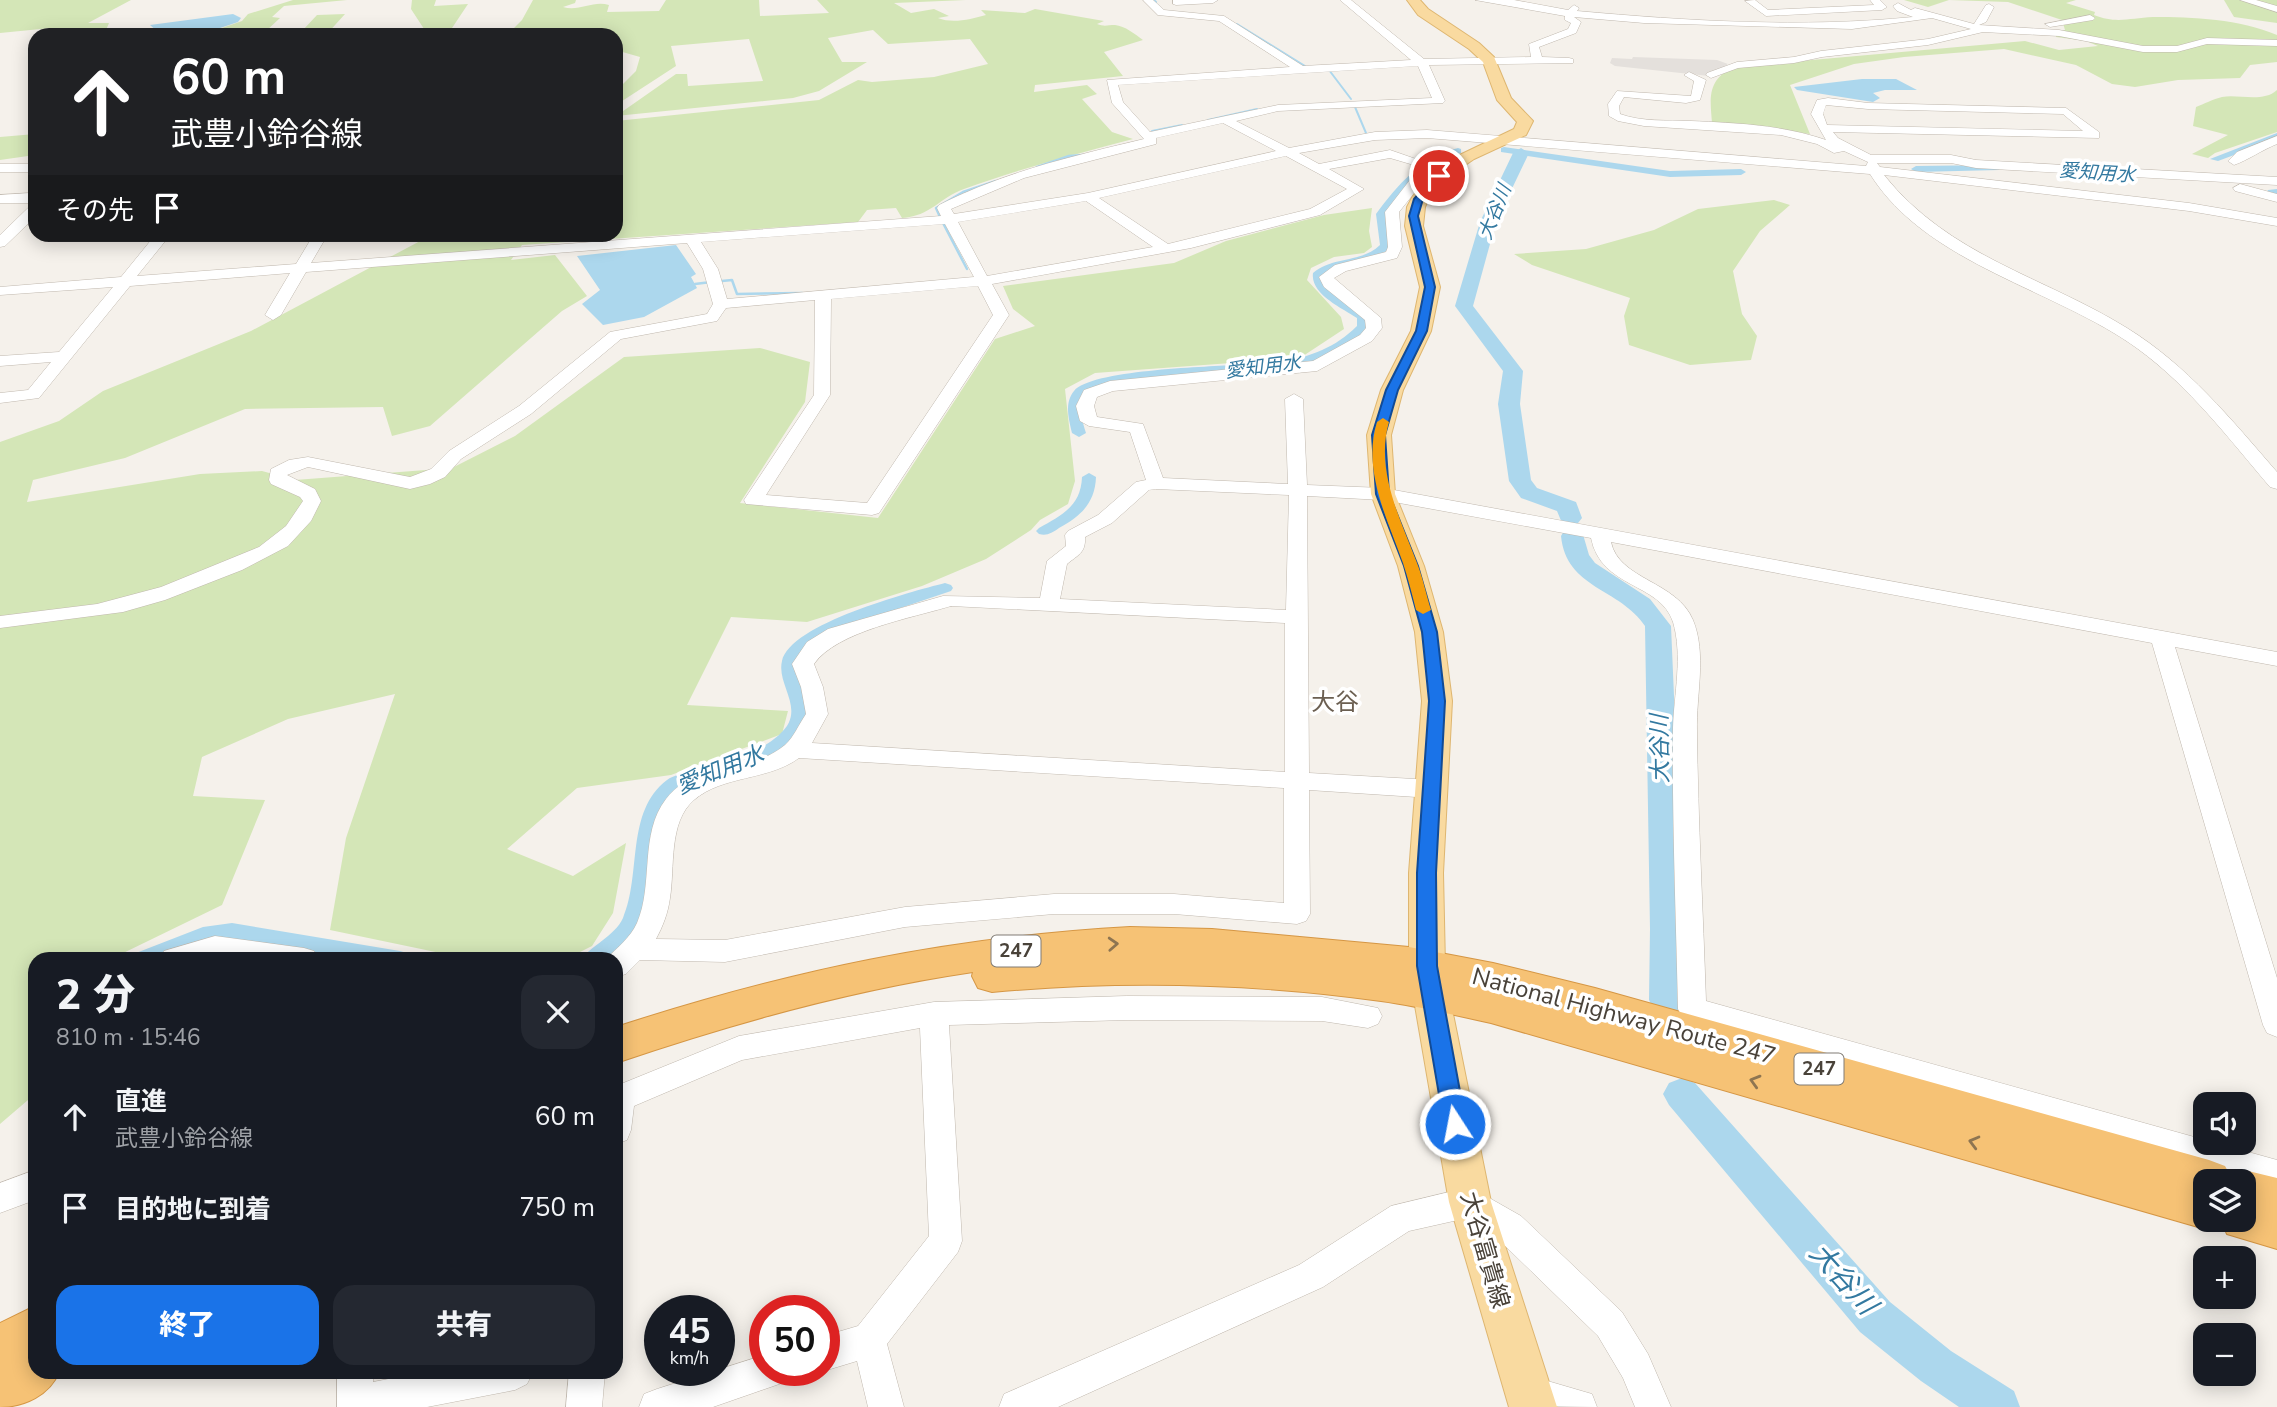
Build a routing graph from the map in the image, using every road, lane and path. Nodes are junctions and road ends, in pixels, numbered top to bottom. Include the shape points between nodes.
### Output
1 (1213, 0) edge
2 (1219, 0) edge
3 (1345, 0) edge
4 (1413, 0) edge
5 (1479, 0) edge
6 (1541, 0) edge
7 (1807, 0) edge
8 (1875, 0) edge
9 (2245, 0) edge
10 (1745, 1) edge
11 (1765, 1) edge
12 (1150, 2) edge
13 (1898, 3) edge
14 (1989, 7) dead end
15 (2277, 9) edge
16 (1572, 14) junction
17 (2090, 18) dead end
18 (1980, 26) junction
19 (2277, 43) edge
20 (1489, 60) junction
21 (1537, 60) junction
22 (1569, 61) dead end
23 (1423, 64) junction
24 (1316, 67) junction
25 (1336, 67) junction
26 (1299, 68) junction
27 (1689, 75) dead end
28 (1711, 75) dead end
29 (1343, 78) dead end
30 (1352, 89) dead end
31 (1362, 105) junction
32 (1226, 120) junction
33 (1823, 128) junction
34 (1148, 136) junction
35 (1507, 138) junction
36 (2277, 140) edge
37 (1288, 153) junction
38 (2220, 161) dead end
39 (2234, 161) junction
40 (2199, 163) dead end
41 (2255, 164) dead end
42 (1871, 165) junction
43 (0, 168) edge
44 (28, 168) edge
45 (1317, 168) junction
46 (1853, 168) junction
47 (2183, 177) junction
48 (1936, 178) junction
49 (2277, 181) edge
50 (2228, 184) junction
51 (2277, 187) edge
52 (28, 197) edge
53 (1088, 197) junction
54 (2277, 198) edge
55 (0, 199) edge
56 (2189, 207) junction
57 (28, 218) edge
58 (951, 219) junction
59 (2277, 222) edge
60 (691, 238) junction
61 (157, 242) edge
62 (316, 242) edge
63 (0, 243) edge
64 (1164, 248) junction
65 (300, 268) junction
66 (125, 281) junction
67 (983, 281) junction
68 (0, 290) edge
69 (823, 296) junction
70 (721, 304) junction
71 (273, 315) dead end
72 (65, 356) junction
73 (0, 361) edge
74 (0, 398) edge
75 (1294, 399) dead end
76 (1156, 483) junction
77 (2277, 483) edge
78 (1298, 491) junction
79 (1383, 494) junction
80 (1600, 534) junction
81 (1049, 605) junction
82 (1296, 617) junction
83 (0, 622) edge
84 (2161, 636) junction
85 (2277, 659) edge
86 (794, 750) junction
87 (1298, 782) junction
88 (1432, 789) junction
89 (198, 952) edge
90 (252, 952) edge
91 (626, 958) edge
92 (1429, 980) junction
93 (934, 1014) junction
94 (1368, 1016) dead end
95 (2277, 1026) edge
96 (623, 1043) edge
97 (623, 1064) edge
98 (623, 1097) edge
99 (2277, 1174) edge
100 (2193, 1176) edge
101 (28, 1188) edge
102 (2256, 1194) edge
103 (0, 1198) edge
104 (2277, 1200) edge
105 (1470, 1202) junction
106 (2193, 1204) edge
107 (2256, 1221) edge
108 (2277, 1227) edge
109 (28, 1335) edge
110 (869, 1340) junction
111 (840, 1349) edge
112 (0, 1351) edge
113 (28, 1372) edge
114 (749, 1378) edge
115 (464, 1379) edge
116 (586, 1379) edge
117 (0, 1388) edge
118 (355, 1394) edge
119 (1530, 1400) edge
120 (583, 1407) edge
121 (657, 1407) edge
122 (887, 1407) edge
123 (1017, 1407) edge
124 (1578, 1407) edge
125 (1653, 1407) edge

1 - 12 street
2 - 24 street via 1237,20
3 - 23 street
4 - 20 main road
5 - 16 street
6 - 16 street via 1576,8
7 - 11 street via 1811,3
8 - 10 street via 1882,7 1766,13
9 - 15 street
10 - 11 street
12 - 26 street via 1161,13 1221,18
13 - 16 street via 1900,9 1927,19 1852,26
13 - 18 street
14 - 18 street
16 - 21 street via 1568,18 1576,22 1572,31 1533,46
17 - 18 street via 2029,26
18 - 19 street via 2059,33 2143,49 2177,49 2207,41
18 - 28 street via 1928,42 1821,54 1807,60 1742,63
20 - 21 street
20 - 23 street
20 - 35 main road via 1504,100 1525,121 1520,132
21 - 22 street
23 - 25 street
23 - 31 street via 1438,100
24 - 25 street
24 - 26 street
25 - 29 street
26 - 34 street via 1111,82 1118,103
27 - 46 street via 1700,80 1696,98 1621,93 1612,106 1615,116 1638,122 1812,137 1849,157
30 - 31 street
31 - 32 street via 1278,108
32 - 34 street
32 - 37 street
33 - 33 street via 1817,114 1821,102 1828,101 2066,111 2095,135
33 - 42 street via 1834,141
34 - 58 street via 1152,141 972,192 944,208
35 - 37 street via 1375,136
35 - 46 street
35 - 79 main road, 大谷富貴線 via 1447,170 1428,186 1415,208 1415,233 1430,287 1421,331 1392,390 1379,435
36 - 39 street
37 - 45 street
37 - 53 street
38 - 39 street
39 - 41 street
40 - 47 street via 2185,169
42 - 46 street
42 - 47 street via 1951,159
42 - 48 street
42 - 77 street via 1914,212 1964,252 2122,331 2165,362
43 - 44 street
45 - 64 street via 1357,189 1315,212
45 - 76 street via 1390,154 1425,166 1392,212 1392,255 1341,268 1326,277 1373,318 1374,328 1366,338 1317,366 1110,386 1090,394 1085,406 1089,421 1137,428
47 - 48 street via 2018,170
47 - 49 street
47 - 50 street
47 - 56 street
48 - 56 street
50 - 51 street
50 - 54 street
52 - 55 street
53 - 58 street
53 - 64 street
56 - 59 street
57 - 63 street
58 - 60 street
58 - 67 street
60 - 65 street
60 - 70 street via 716,278
61 - 66 street
62 - 65 street
64 - 67 street
65 - 66 street
65 - 71 street
66 - 68 street
66 - 72 street
67 - 69 street
67 - 69 street via 1001,315 872,509 753,500 822,395
69 - 70 street
70 - 83 street via 712,318 616,335 525,410 422,480 410,483 323,463 295,464 278,473 278,480 308,493 312,501 307,514 272,549 239,565 111,608
72 - 73 street
72 - 74 street via 33,394
75 - 78 street
76 - 78 street
76 - 81 street via 1143,486 1105,519 1076,535 1076,548 1057,561
78 - 79 street
78 - 82 street
79 - 80 street
79 - 88 main road, 大谷富貴線 via 1411,566 1429,632 1437,701
80 - 84 street
80 - 99 street via 1600,549 1609,563 1665,597 1682,617 1688,640 1685,725 1692,1009
81 - 82 street
81 - 86 street via 950,600 836,634 815,647 803,664 817,714
82 - 87 street
84 - 85 street
84 - 95 street
86 - 87 street
86 - 91 street via 775,762 686,793 674,806 665,826 657,911
87 - 88 street
87 - 91 street via 1297,914 1174,904 1054,904 905,917 725,951
88 - 92 main road, 大谷富貴線 via 1426,873
89 - 90 street via 215,947
96 -> 92 highway, National Highway Route 247 / 247 via 706,1014 839,979 1043,948 1133,943 1237,946
92 - 97 highway, National Highway Route 247 / 247 via 1383,984 1244,973 1032,972 835,1001
92 - 100 highway, National Highway Route 247 / 247 via 1486,978
92 - 105 main road, 大谷富貴線
106 -> 92 highway, National Highway Route 247 / 247 via 1491,1006
93 - 94 street via 1169,1008 1322,1009
93 - 98 street via 739,1048
93 - 110 street via 946,1241
101 - 103 street
102 - 104 highway
105 - 119 main road, 大谷富貴線
105 - 123 street via 1402,1217 1311,1276
105 - 125 street via 1509,1227 1609,1324 1636,1366
107 - 108 highway
109 - 112 highway
110 - 111 street
110 - 122 street
113 - 117 highway
114 - 121 street
115 - 118 street
116 - 120 street
119 - 124 street

